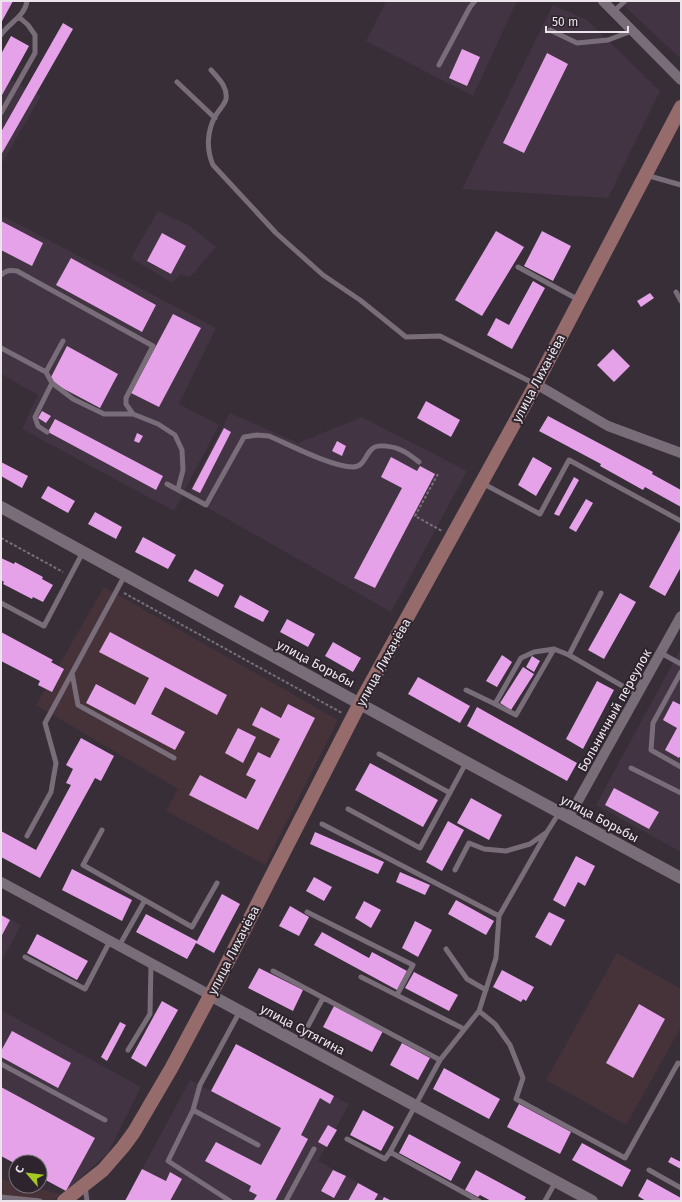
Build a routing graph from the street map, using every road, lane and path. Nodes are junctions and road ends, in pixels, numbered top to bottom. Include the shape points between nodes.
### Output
1 (27, 1) edge
2 (475, 1) edge
3 (603, 1) edge
4 (625, 1) edge
5 (613, 12) junction
6 (19, 17) junction
7 (550, 30) dead end
8 (632, 31) junction
9 (1, 35) edge
10 (439, 65) dead end
11 (211, 70) dead end
12 (681, 80) edge
13 (177, 82) dead end
14 (681, 107) edge
15 (1, 113) edge
16 (214, 118) junction
17 (645, 175) junction
18 (681, 185) edge
19 (518, 267) dead end
20 (1, 275) edge
21 (676, 292) dead end
22 (580, 300) junction
23 (681, 301) edge
24 (63, 341) dead end
25 (1, 348) edge
26 (46, 372) junction
27 (52, 383) junction
28 (536, 384) junction
29 (133, 414) junction
30 (47, 432) dead end
31 (681, 453) edge
32 (419, 462) dead end
33 (438, 474) dead end
34 (482, 483) junction
35 (167, 484) dead end
36 (178, 489) junction
37 (1, 507) edge
38 (681, 521) edge
39 (452, 536) junction
40 (1, 538) edge
41 (83, 552) junction
42 (125, 575) junction
43 (71, 576) junction
44 (117, 590) junction
45 (601, 593) dead end
46 (1, 603) edge
47 (681, 616) edge
48 (554, 650) junction
49 (661, 653) junction
50 (569, 655) junction
51 (681, 664) edge
52 (681, 672) edge
53 (72, 673) junction
54 (466, 690) dead end
55 (638, 695) junction
56 (360, 703) junction
57 (495, 704) junction
58 (352, 719) junction
59 (379, 754) dead end
60 (174, 758) dead end
61 (466, 762) junction
62 (681, 767) edge
63 (631, 768) dead end
64 (450, 793) junction
65 (681, 793) edge
66 (348, 809) dead end
67 (564, 815) junction
68 (322, 824) dead end
69 (102, 830) dead end
70 (547, 832) junction
71 (27, 836) dead end
72 (455, 870) dead end
73 (681, 878) edge
74 (1, 882) edge
75 (217, 883) dead end
76 (145, 900) junction
77 (307, 912) dead end
78 (498, 916) junction
79 (115, 944) junction
80 (446, 949) dead end
81 (25, 957) dead end
82 (152, 964) junction
83 (273, 971) dead end
84 (361, 977) dead end
85 (486, 990) junction
86 (210, 995) junction
87 (397, 995) junction
88 (323, 998) junction
89 (479, 1011) junction
90 (240, 1012) junction
91 (464, 1029) junction
92 (299, 1043) junction
93 (128, 1050) dead end
94 (440, 1060) junction
95 (1, 1064) edge
96 (681, 1064) edge
97 (415, 1106) junction
98 (193, 1110) junction
99 (105, 1120) dead end
100 (347, 1139) dead end
101 (258, 1144) dead end
102 (314, 1149) dead end
103 (390, 1152) junction
104 (649, 1170) dead end
105 (556, 1181) junction
106 (85, 1186) junction
107 (681, 1188) edge
108 (1, 1197) edge
109 (40, 1201) edge
110 (64, 1201) edge
111 (86, 1201) edge
112 (230, 1201) edge
113 (286, 1201) edge
114 (479, 1201) edge
115 (545, 1201) edge
116 (592, 1201) edge

1 - 6 lane
2 - 10 lane
3 - 5 street
4 - 5 lane
5 - 8 street
6 - 9 lane
6 - 15 lane via 35,35 34,53
7 - 8 lane via 577,43 608,40
8 - 12 street
11 - 16 lane via 222,82 226,99
13 - 16 lane
14 - 17 main road, улица Лихачёва
16 - 28 lane via 207,143 213,165 276,233 323,275 360,300 406,337 440,336
17 - 18 lane
17 - 22 main road, улица Лихачёва
19 - 22 lane
20 - 29 lane via 5,271 16,271 153,346 126,398 126,404
21 - 23 lane
22 - 28 main road, улица Лихачёва
24 - 26 lane
25 - 26 lane
26 - 27 lane
27 - 29 lane via 73,400 104,414
27 - 30 lane via 35,417 38,426
28 - 31 street via 608,426
28 - 34 main road, улица Лихачёва
29 - 36 lane via 158,424 175,435 182,450 183,470
32 - 36 lane via 400,449 384,446 373,448 358,466 336,465 269,436 257,435 244,437 206,505
33 - 39 path via 415,516
34 - 38 lane via 540,514 569,460
34 - 39 main road, улица Лихачёва
35 - 36 lane
37 - 41 street, улица Борьбы
39 - 56 main road, улица Лихачёва
40 - 43 path
41 - 42 street, улица Борьбы
41 - 43 lane
42 - 44 lane
42 - 56 street, улица Борьбы
43 - 46 lane via 44,626
44 - 53 lane
44 - 58 path
45 - 50 lane
47 - 49 street, Больничный переулок
48 - 50 lane
48 - 57 lane via 534,652 521,658
48 - 57 lane via 516,715
49 - 51 lane
49 - 55 street, Больничный переулок
50 - 55 lane
52 - 62 lane via 653,723 651,750
53 - 60 lane via 78,704
53 - 71 lane via 45,723 56,763 50,792
54 - 57 lane
55 - 67 street, Больничный переулок
56 - 58 main road, улица Лихачёва
56 - 61 street, улица Борьбы
58 - 86 main road, улица Лихачёва
59 - 64 lane
61 - 64 lane
61 - 67 street, улица Борьбы
63 - 65 lane
64 - 66 lane via 420,848
67 - 70 lane
67 - 73 street, улица Борьбы
68 - 78 lane
69 - 76 lane via 83,865
70 - 72 lane via 530,844 506,851 484,849 469,843
70 - 78 lane
74 - 79 street, улица Сутягина
75 - 76 lane via 192,927
76 - 79 lane
77 - 87 lane via 413,965
78 - 85 lane via 496,958
79 - 81 lane via 85,989
79 - 82 street, улица Сутягина
80 - 85 lane via 467,979
82 - 86 street, улица Сутягина
82 - 93 lane via 150,1014
83 - 88 lane
84 - 87 lane
85 - 89 lane
86 - 90 street, улица Сутягина
86 - 106 main road, улица Лихачёва via 134,1132 103,1170
87 - 91 lane
88 - 92 lane
88 - 94 lane
89 - 91 lane
89 - 96 lane via 495,1024 510,1045 523,1078 516,1099 625,1158 678,1063
90 - 92 street, улица Сутягина
90 - 98 lane via 200,1085
91 - 94 lane
92 - 97 street, улица Сутягина
94 - 97 lane
95 - 99 lane
97 - 103 lane
97 - 105 street, улица Сутягина
98 - 101 lane
98 - 112 lane via 168,1161
100 - 103 lane via 385,1160
102 - 113 lane
103 - 114 lane
104 - 107 lane
105 - 115 lane
105 - 116 street, улица Сутягина
106 - 110 main road, улица Лихачёва
106 - 111 lane
108 - 109 lane

